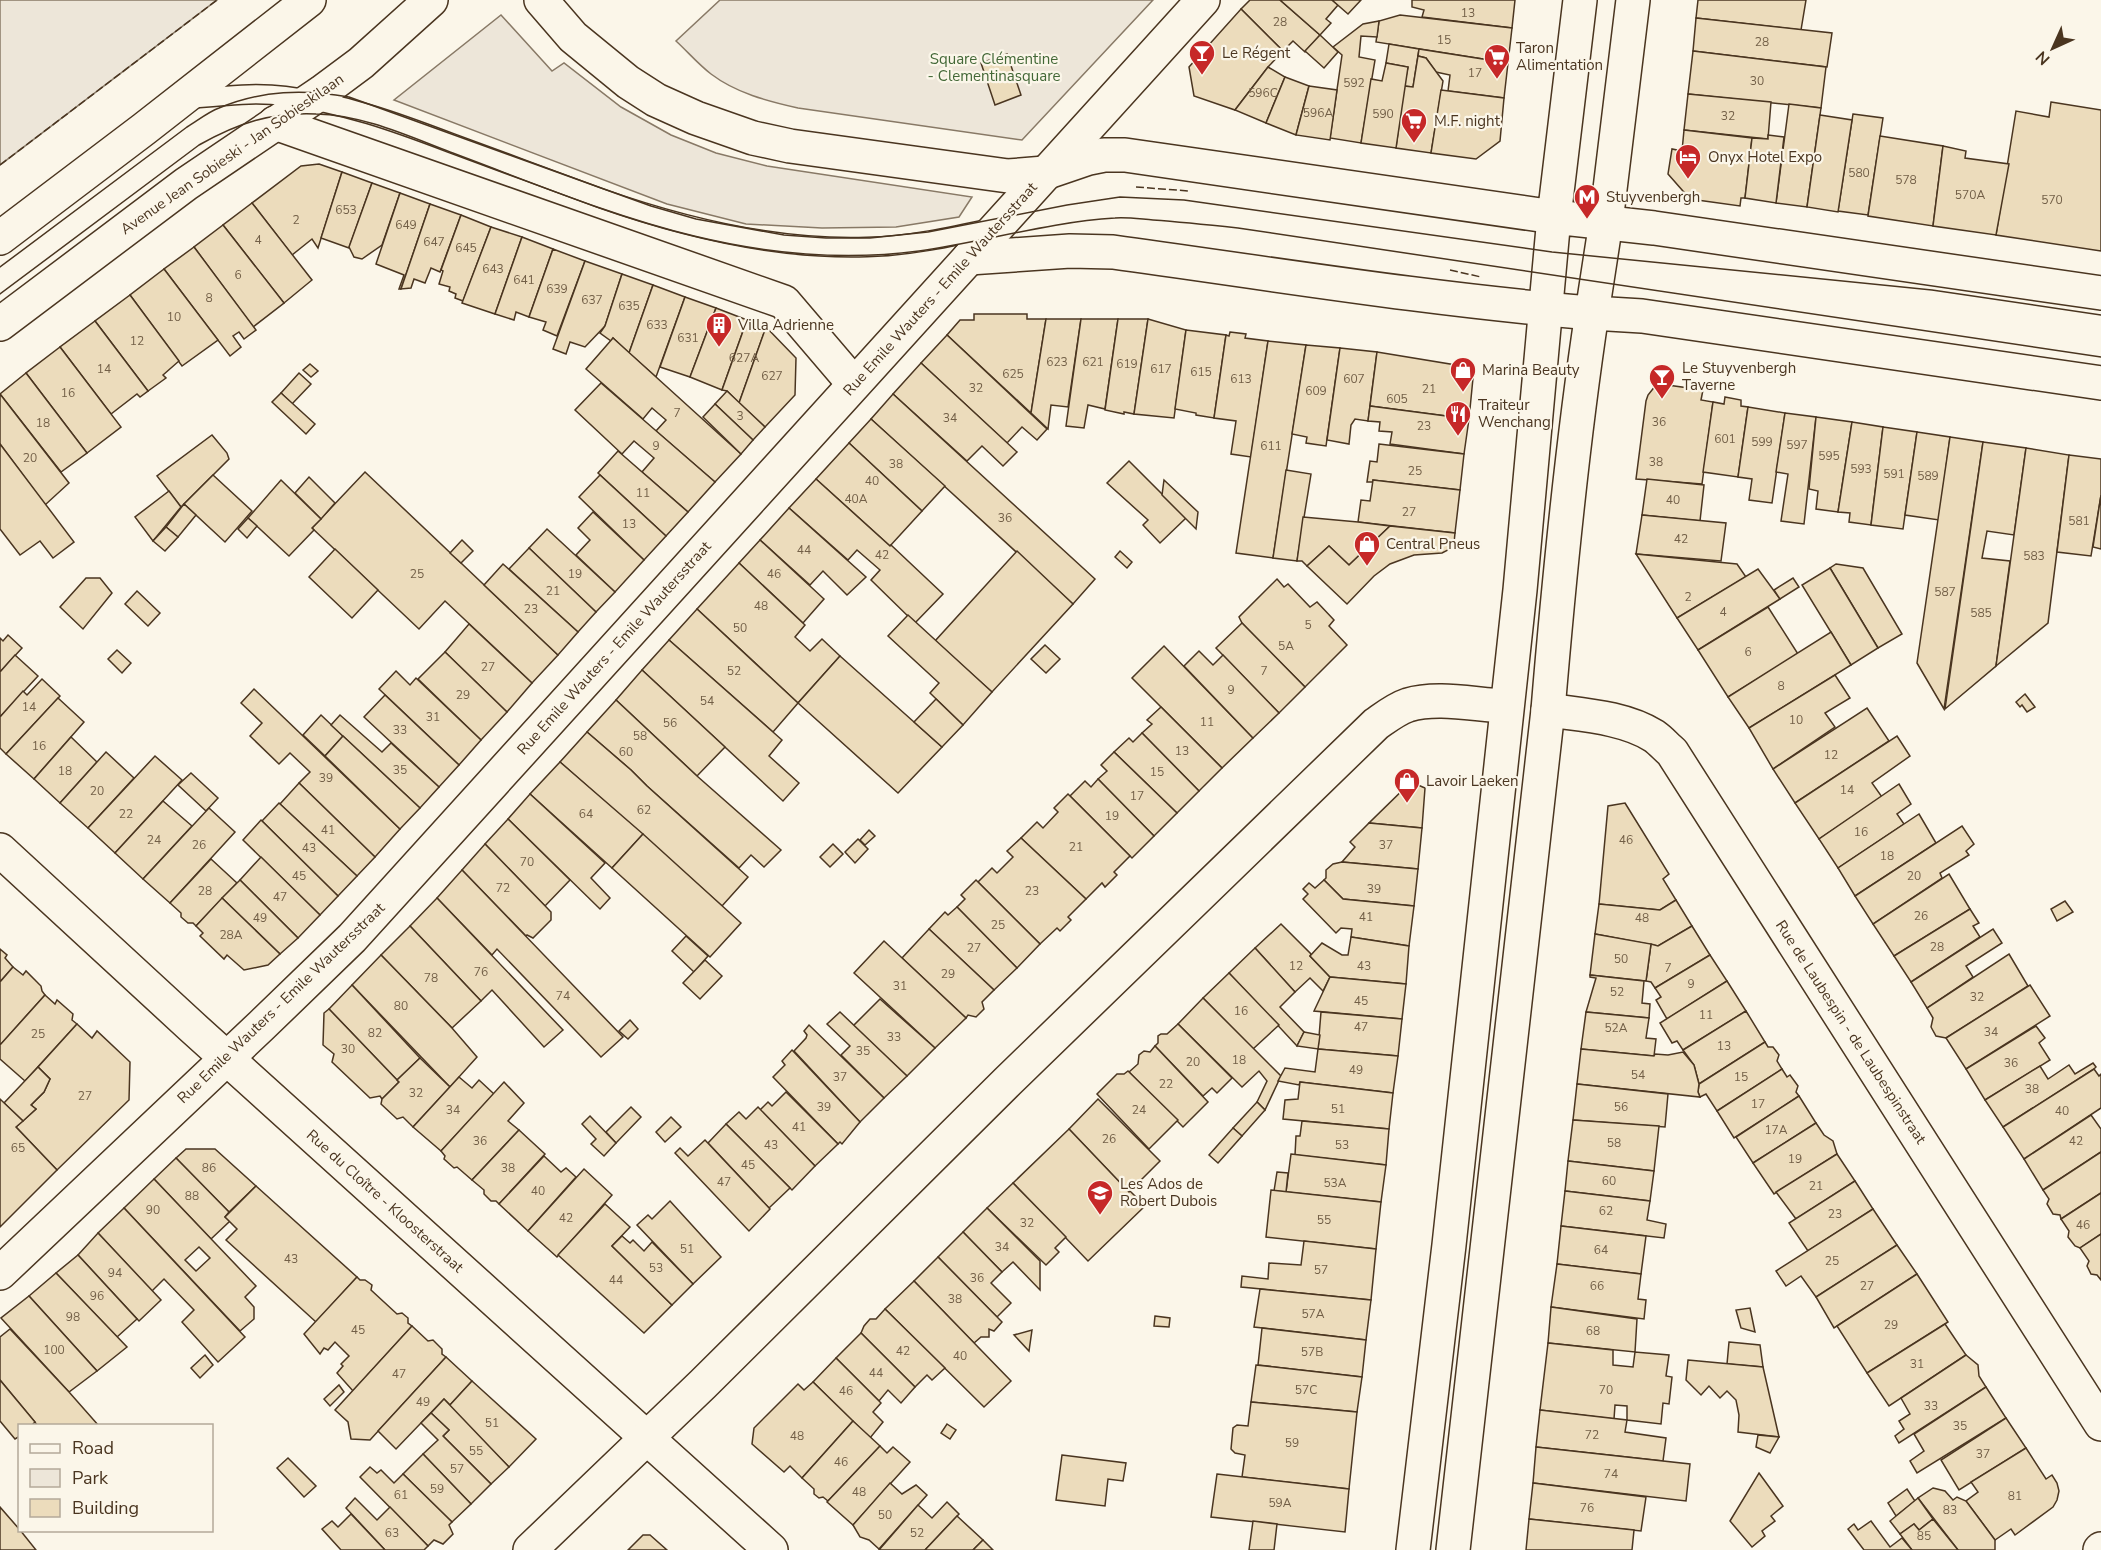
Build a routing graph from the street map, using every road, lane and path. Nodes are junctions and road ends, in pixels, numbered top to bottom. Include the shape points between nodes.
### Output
1 (309, 0) edge
2 (431, 0) edge
3 (541, 0) edge
4 (1203, 0) edge
5 (1580, 0) edge
6 (1633, 0) edge
7 (182, 100) junction
8 (310, 100) junction
9 (275, 123) junction
10 (1045, 174) junction
11 (1554, 217) junction
12 (1606, 222) junction
13 (997, 227) junction
14 (0, 238) edge
15 (969, 258) junction
16 (2101, 293) edge
17 (1547, 309) junction
18 (1592, 313) junction
19 (0, 324) edge
20 (2101, 383) edge
21 (854, 384) junction
22 (1506, 706) junction
23 (1548, 710) junction
24 (0, 850) edge
25 (227, 1058) junction
26 (0, 1273) edge
27 (2101, 1424) edge
28 (647, 1437) junction
29 (530, 1550) edge
30 (771, 1550) edge
31 (1413, 1550) edge
32 (1453, 1550) edge

1 - 7 street
2 - 8 street, Avenue Jean Sobieski - Jan Sobieskilaan via 362,63
3 - 10 street via 573,37 628,82 696,118 753,138 988,174
4 - 10 street, Rue Emile Wauters - Emile Wautersstraat
5 - 11 street
6 - 12 street
7 - 8 lane via 266,94
7 - 14 street
8 - 9 street, Avenue Jean Sobieski - Jan Sobieskilaan
8 - 13 lane via 395,122 647,213 736,236 782,243 868,247
9 - 19 street, Avenue Jean Sobieski - Jan Sobieskilaan via 186,184
9 - 21 street via 784,302
10 - 11 street via 1089,158 1125,155
10 - 13 street, Rue Emile Wauters - Emile Wautersstraat
11 - 12 street
11 - 17 street
12 - 16 street
12 - 18 street
13 - 15 street, Rue Emile Wauters - Emile Wautersstraat
15 - 17 street via 1113,252
15 - 21 street, Rue Emile Wauters - Emile Wautersstraat
17 - 18 street
17 - 22 street
18 - 20 street via 1642,316
18 - 23 street
21 - 25 street, Rue Emile Wauters - Emile Wautersstraat via 359,930
22 - 28 street via 1423,702 1392,712 1376,724
22 - 31 street
23 - 27 street, Rue de Laubespin - de Laubespinstraat via 1629,725 1654,736 1672,752
23 - 32 street
24 - 25 street, Rue du Cloître - Kloosterstraat
25 - 26 street, Rue Emile Wauters - Emile Wautersstraat
25 - 28 street, Rue du Cloître - Kloosterstraat
28 - 29 street
28 - 30 street, Rue du Cloître - Kloosterstraat

